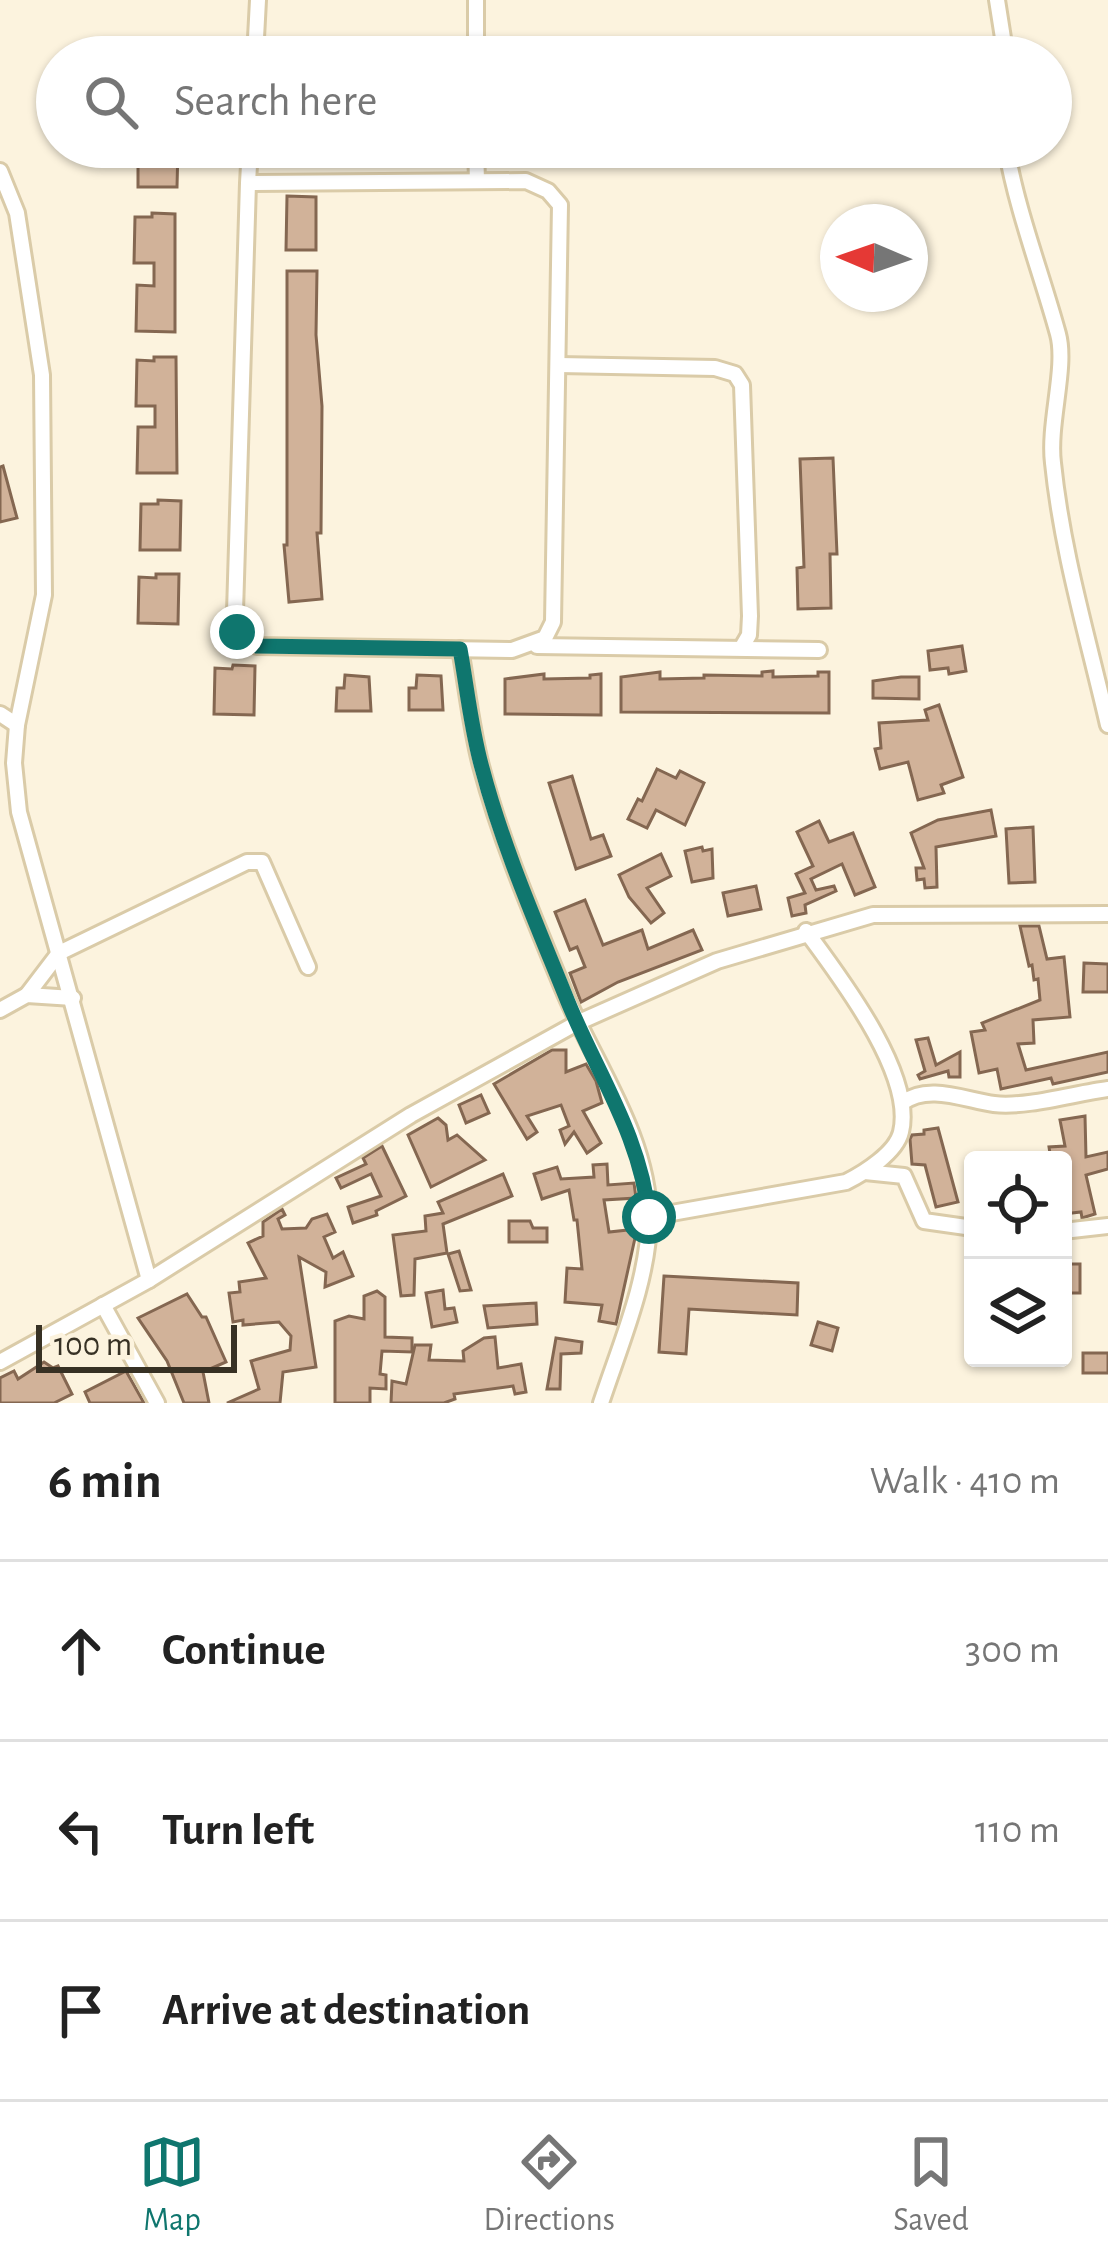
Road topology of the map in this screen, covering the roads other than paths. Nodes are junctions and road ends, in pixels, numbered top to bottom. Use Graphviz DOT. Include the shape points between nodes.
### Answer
graph roads {
  1 [pos="258,0"];
  2 [pos="476,0"];
  3 [pos="997,0"];
  4 [pos="256,36"];
  5 [pos="476,36"];
  6 [pos="1003,36"];
  7 [pos="249,168"];
  8 [pos="476,168"];
  9 [pos="1011,168"];
  10 [pos="0,171"];
  11 [pos="476,181"];
  12 [pos="248,183"];
  13 [pos="559,364"];
  14 [pos="533,646"];
  15 [pos="742,647"];
  16 [pos="460,649"];
  17 [pos="819,650"];
  18 [pos="0,714"];
  19 [pos="17,724"];
  20 [pos="1108,725"];
  21 [pos="7,762"];
  22 [pos="1108,914"];
  23 [pos="806,932"];
  24 [pos="59,953"];
  25 [pos="308,967"];
  26 [pos="27,995"];
  27 [pos="73,998"];
  28 [pos="0,1010"];
  29 [pos="577,1023"];
  30 [pos="1108,1089"];
  31 [pos="902,1103"];
  32 [pos="865,1172"];
  33 [pos="649,1217"];
  34 [pos="1108,1226"];
  35 [pos="964,1227"];
  36 [pos="1072,1231"];
  37 [pos="149,1280"];
  38 [pos="103,1305"];
  39 [pos="0,1361"];
  40 [pos="157,1403"];
  41 [pos="602,1403"];
  1 -- 4 [label="street"];
  2 -- 5 [label="street"];
  3 -- 6 [label="street"];
  7 -- 12 [label="street"];
  8 -- 11 [label="street"];
  9 -- 20 [label="street" via="1059,337 1051,428 1056,488"];
  10 -- 19 [label="street" via="17,213 42,375 44,595"];
  11 -- 12 [label="street"];
  11 -- 13 [label="street" via="526,181 560,205"];
  12 -- 16 [label="street" via="237,632 257,646"];
  13 -- 14 [label="street" via="554,622"];
  13 -- 15 [label="street" via="735,374 742,385 750,616"];
  14 -- 15 [label="street"];
  14 -- 16 [label="street"];
  15 -- 17 [label="street"];
  16 -- 29 [label="street" via="481,766"];
  18 -- 19 [label="street"];
  19 -- 21 [label="street"];
  21 -- 24 [label="street"];
  22 -- 23 [label="street" via="873,915"];
  23 -- 29 [label="street"];
  23 -- 31 [label="street" via="863,1008"];
  24 -- 25 [label="street" via="247,862 262,862"];
  24 -- 26 [label="street"];
  24 -- 27 [label="street"];
  26 -- 27 [label="street"];
  26 -- 28 [label="street"];
  27 -- 37 [label="street"];
  29 -- 33 [label="street" via="620,1106"];
  29 -- 37 [label="street" via="411,1115"];
  30 -- 31 [label="street" via="1003,1104 952,1094"];
  31 -- 32 [label="street" via="897,1141"];
  32 -- 33 [label="street" via="832,1186"];
  32 -- 35 [label="street" via="904,1176 924,1221"];
  33 -- 41 [label="street"];
  34 -- 36 [label="street"];
  37 -- 38 [label="street"];
  38 -- 39 [label="street"];
  38 -- 40 [label="street"];
}
